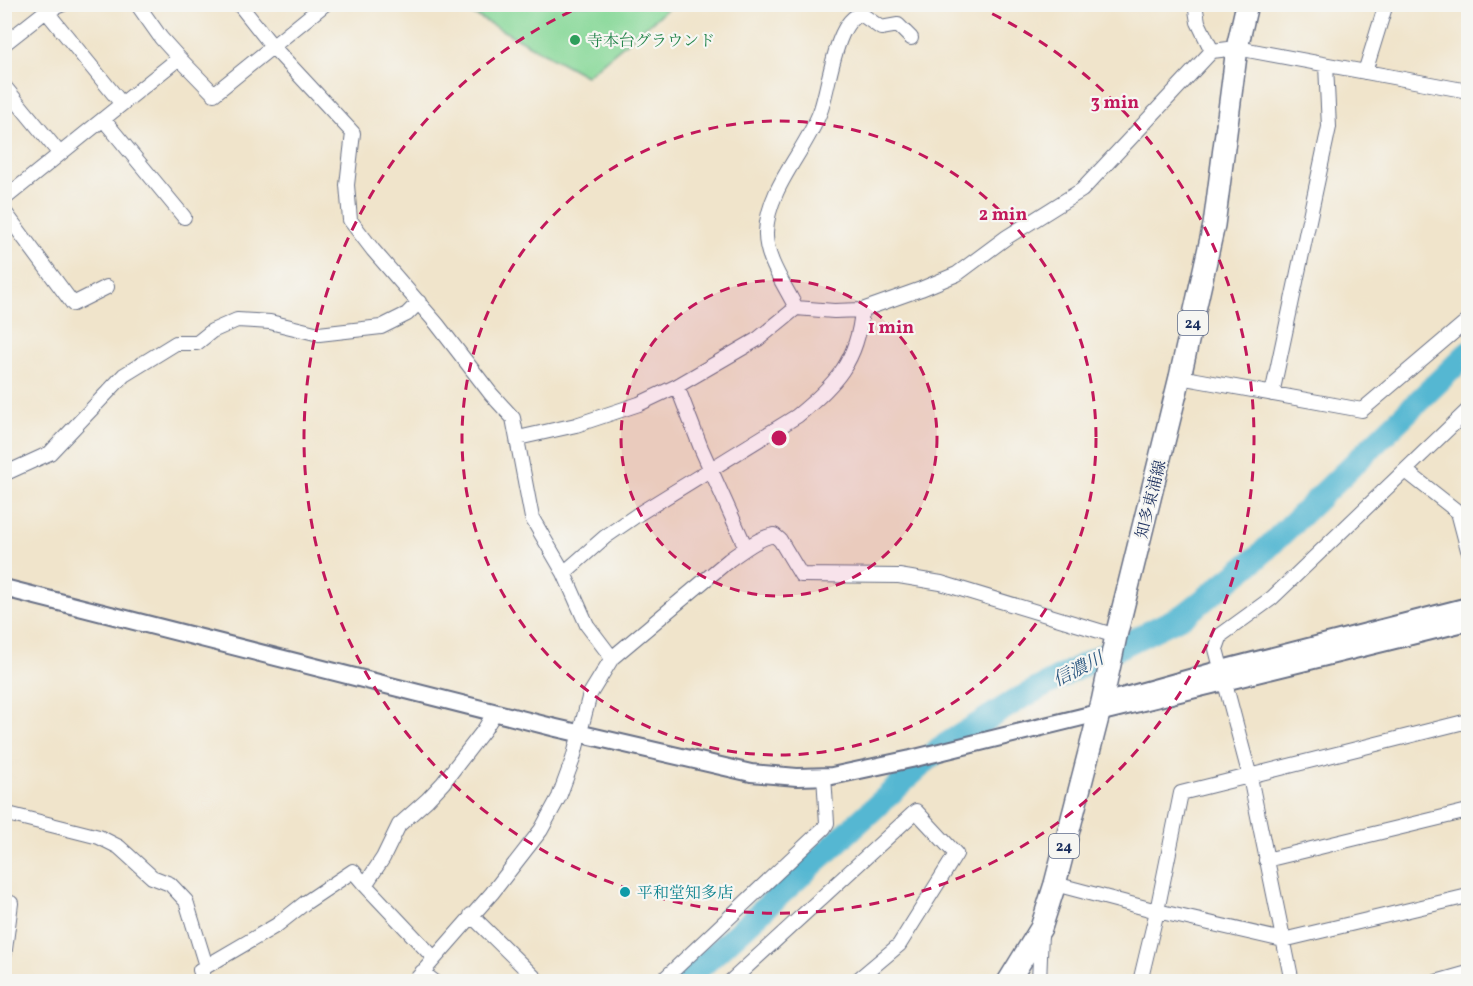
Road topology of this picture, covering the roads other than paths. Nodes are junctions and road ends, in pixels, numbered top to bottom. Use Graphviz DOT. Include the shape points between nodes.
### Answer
graph roads {
  1 [pos="63,4"];
  2 [pos="137,4"];
  3 [pos="239,4"];
  4 [pos="325,4"];
  5 [pos="1195,4"];
  6 [pos="1247,4"];
  7 [pos="1386,4"];
  8 [pos="46,11"];
  9 [pos="911,38"];
  10 [pos="4,44"];
  11 [pos="273,47"];
  12 [pos="1237,48"];
  13 [pos="1212,51"];
  14 [pos="179,58"];
  15 [pos="1326,65"];
  16 [pos="1365,72"];
  17 [pos="4,86"];
  18 [pos="1468,91"];
  19 [pos="122,104"];
  20 [pos="103,119"];
  21 [pos="60,154"];
  22 [pos="4,199"];
  23 [pos="4,211"];
  24 [pos="184,217"];
  25 [pos="107,286"];
  26 [pos="419,302"];
  27 [pos="796,308"];
  28 [pos="862,310"];
  29 [pos="1468,320"];
  30 [pos="1180,377"];
  31 [pos="677,386"];
  32 [pos="1272,394"];
  33 [pos="1468,410"];
  34 [pos="518,438"];
  35 [pos="711,470"];
  36 [pos="1406,471"];
  37 [pos="4,474"];
  38 [pos="1463,510"];
  39 [pos="746,548"];
  40 [pos="1468,550"];
  41 [pos="564,573"];
  42 [pos="4,588"];
  43 [pos="1468,606"];
  44 [pos="1468,622"];
  45 [pos="1116,636"];
  46 [pos="612,658"];
  47 [pos="1224,676"];
  48 [pos="1101,708"];
  49 [pos="495,712"];
  50 [pos="1468,721"];
  51 [pos="580,732"];
  52 [pos="824,776"];
  53 [pos="1250,777"];
  54 [pos="1468,811"];
  55 [pos="4,813"];
  56 [pos="1266,860"];
  57 [pos="1055,884"];
  58 [pos="365,885"];
  59 [pos="1468,896"];
  60 [pos="11,903"];
  61 [pos="1157,911"];
  62 [pos="471,915"];
  63 [pos="1041,928"];
  64 [pos="1282,940"];
  65 [pos="4,957"];
  66 [pos="434,958"];
  67 [pos="206,966"];
  68 [pos="1468,973"];
  69 [pos="418,977"];
  70 [pos="205,981"];
  71 [pos="435,981"];
  72 [pos="539,981"];
  73 [pos="661,981"];
  74 [pos="730,981"];
  75 [pos="855,981"];
  76 [pos="1008,981"];
  77 [pos="1039,981"];
  78 [pos="1140,981"];
  79 [pos="1292,981"];
  80 [pos="1436,981"];
  1 -- 8 [label="street"];
  2 -- 14 [label="street"];
  3 -- 11 [label="street"];
  4 -- 11 [label="street"];
  5 -- 13 [label="street" via="1198,22"];
  6 -- 12 [label="main road, 知多東浦線 / 24"];
  7 -- 16 [label="street"];
  8 -- 10 [label="street"];
  8 -- 19 [label="street"];
  9 -- 27 [label="street" via="898,25 881,28 861,14 850,20 835,50 820,112 774,197 766,231 771,257"];
  11 -- 14 [label="street" via="214,94"];
  11 -- 26 [label="street" via="353,133 346,185 350,220"];
  12 -- 13 [label="street"];
  12 -- 15 [label="street"];
  12 -- 30 [label="main road, 知多東浦線 / 24" via="1214,225"];
  13 -- 28 [label="street" via="1082,190 957,274"];
  14 -- 19 [label="street"];
  15 -- 16 [label="street"];
  15 -- 32 [label="street" via="1329,127"];
  16 -- 18 [label="street"];
  17 -- 21 [label="street"];
  19 -- 20 [label="street"];
  20 -- 21 [label="street"];
  20 -- 24 [label="street"];
  21 -- 22 [label="street"];
  23 -- 25 [label="street" via="73,304"];
  26 -- 34 [label="street" via="513,418"];
  26 -- 37 [label="street" via="407,314 381,327 319,334 270,322 237,320 197,342 176,343 124,375 50,453"];
  27 -- 28 [label="street"];
  27 -- 31 [label="street" via="758,339"];
  28 -- 35 [label="street" via="854,351 826,393"];
  29 -- 32 [label="street" via="1362,410"];
  30 -- 32 [label="street"];
  30 -- 45 [label="main road, 知多東浦線 / 24"];
  31 -- 34 [label="street" via="639,404 576,425"];
  31 -- 35 [label="street"];
  33 -- 36 [label="street"];
  34 -- 41 [label="street" via="532,518"];
  35 -- 39 [label="street"];
  35 -- 41 [label="street" via="605,537"];
  36 -- 38 [label="street"];
  36 -- 47 [label="street" via="1272,598 1221,636 1216,649"];
  38 -- 40 [label="street"];
  39 -- 45 [label="street" via="774,535 801,575 899,576 941,583"];
  39 -- 46 [label="street"];
  41 -- 46 [label="street" via="587,626"];
  42 -- 49 [label="street"];
  43 -- 47 [label="street"];
  44 -- 47 [label="street"];
  45 -- 48 [label="main road, 知多東浦線 / 24"];
  46 -- 51 [label="street" via="590,694"];
  47 -- 48 [label="street"];
  47 -- 53 [label="street"];
  48 -- 52 [label="street" via="1002,738"];
  48 -- 57 [label="main road, 知多東浦線 / 24"];
  49 -- 51 [label="street"];
  49 -- 58 [label="street" via="443,783 399,825"];
  50 -- 53 [label="street"];
  51 -- 52 [label="street" via="752,773"];
  51 -- 62 [label="street" via="559,797 541,830"];
  52 -- 73 [label="street" via="828,822 824,828"];
  53 -- 56 [label="street"];
  53 -- 61 [label="street" via="1181,794"];
  54 -- 56 [label="street"];
  55 -- 67 [label="street" via="99,837 119,847 152,877 170,884 186,901"];
  56 -- 64 [label="street"];
  57 -- 61 [label="street"];
  57 -- 63 [label="main road, 知多東浦線 / 24"];
  58 -- 66 [label="street"];
  58 -- 67 [label="street" via="353,871 277,925"];
  59 -- 64 [label="street"];
  60 -- 65 [label="street"];
  61 -- 64 [label="street"];
  61 -- 78 [label="street"];
  62 -- 66 [label="street"];
  62 -- 72 [label="street"];
  63 -- 76 [label="main road, 知多東浦線 / 24"];
  63 -- 77 [label="street"];
  64 -- 79 [label="street"];
  66 -- 69 [label="street"];
  67 -- 70 [label="street" via="200,970"];
  68 -- 80 [label="street"];
  69 -- 71 [label="street"];
  74 -- 75 [label="street" via="916,811 956,854 899,945"];
}
